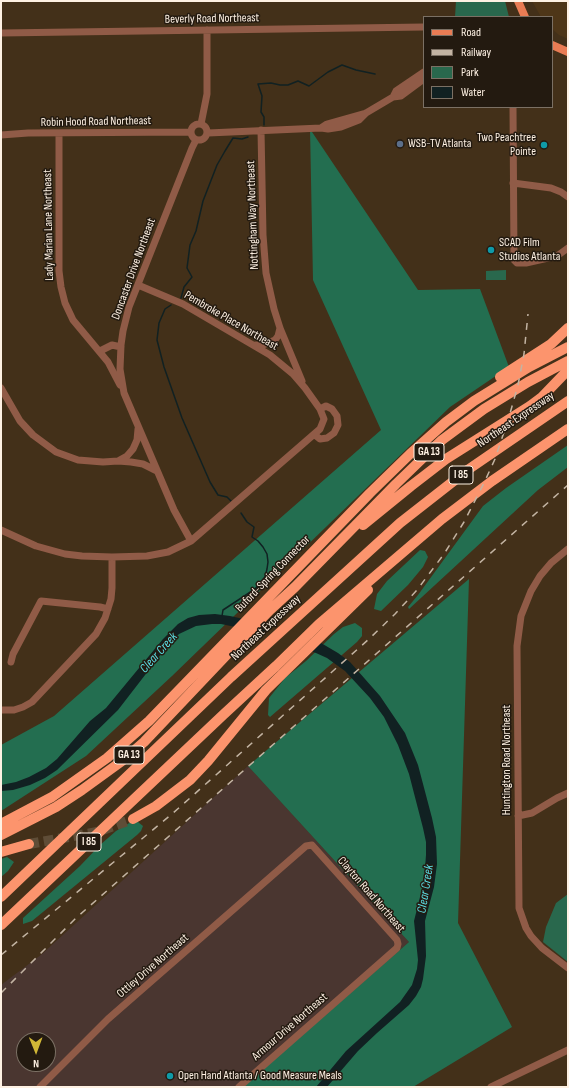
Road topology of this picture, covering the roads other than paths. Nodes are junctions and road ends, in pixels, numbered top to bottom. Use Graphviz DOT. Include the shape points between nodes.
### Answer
graph roads {
  1 [pos="518,1"];
  2 [pos="524,16"];
  3 [pos="423,27"];
  4 [pos="207,30"];
  5 [pos="1,34"];
  6 [pos="553,45"];
  7 [pos="568,52"];
  8 [pos="423,73"];
  9 [pos="423,80"];
  10 [pos="393,98"];
  11 [pos="513,108"];
  12 [pos="202,124"];
  13 [pos="261,130"];
  14 [pos="191,132"];
  15 [pos="208,132"];
  16 [pos="59,133"];
  17 [pos="1,135"];
  18 [pos="196,140"];
  19 [pos="513,183"];
  20 [pos="568,197"];
  21 [pos="568,248"];
  22 [pos="138,285"];
  23 [pos="280,328"];
  24 [pos="568,328"];
  25 [pos="255,345"];
  26 [pos="121,347"];
  27 [pos="568,347"];
  28 [pos="100,351"];
  29 [pos="568,361"];
  30 [pos="568,370"];
  31 [pos="1,388"];
  32 [pos="305,388"];
  33 [pos="124,393"];
  34 [pos="568,400"];
  35 [pos="474,401"];
  36 [pos="320,409"];
  37 [pos="138,428"];
  38 [pos="568,429"];
  39 [pos="315,435"];
  40 [pos="118,461"];
  41 [pos="157,471"];
  42 [pos="1,530"];
  43 [pos="191,541"];
  44 [pos="568,549"];
  45 [pos="112,557"];
  46 [pos="311,571"];
  47 [pos="374,577"];
  48 [pos="266,607"];
  49 [pos="108,610"];
  50 [pos="231,642"];
  51 [pos="11,662"];
  52 [pos="1,710"];
  53 [pos="568,793"];
  54 [pos="518,816"];
  55 [pos="133,819"];
  56 [pos="1,824"];
  57 [pos="1,835"];
  58 [pos="29,844"];
  59 [pos="1,852"];
  60 [pos="41,859"];
  61 [pos="284,865"];
  62 [pos="1,891"];
  63 [pos="1,897"];
  64 [pos="1,925"];
  65 [pos="568,968"];
  66 [pos="357,983"];
  67 [pos="568,1050"];
  68 [pos="40,1087"];
  69 [pos="239,1087"];
  70 [pos="491,1087"];
  1 -- 2 [label="main road"];
  3 -- 4 [label="street, Beverly Road Northeast"];
  4 -- 5 [label="street, Beverly Road Northeast"];
  4 -- 12 [label="street" via="207,94"];
  6 -- 7 [label="main road"];
  8 -- 10 [label="street" via="396,92"];
  9 -- 10 [label="street" via="401,96"];
  10 -- 13 [label="street" via="366,113 321,128"];
  11 -- 19 [label="street"];
  12 -- 14 [label="street" via="193,126"];
  12 -- 15 [label="street"];
  13 -- 15 [label="street"];
  13 -- 23 [label="street, Nottingham Way Northeast" via="264,255"];
  14 -- 16 [label="street, Robin Hood Road Northeast"];
  14 -- 18 [label="street"];
  15 -- 18 [label="street" via="205,138"];
  16 -- 17 [label="street, Robin Hood Road Northeast"];
  16 -- 28 [label="street, Lady Marian Lane Northeast" via="61,288 73,320"];
  18 -- 22 [label="street, Doncaster Drive Northeast"];
  19 -- 20 [label="street" via="551,188"];
  19 -- 21 [label="street" via="514,260 519,263 552,257"];
  22 -- 25 [label="street, Pembroke Place Northeast" via="183,304"];
  22 -- 26 [label="street, Doncaster Drive Northeast" via="126,318"];
  23 -- 25 [label="street" via="275,340"];
  23 -- 32 [label="street, Nottingham Way Northeast"];
  24 -- 35 [label="highway" via="551,344 493,381"];
  25 -- 32 [label="street, Pembroke Place Northeast" via="282,364"];
  26 -- 28 [label="street" via="112,345"];
  26 -- 33 [label="street, Doncaster Drive Northeast" via="120,369"];
  27 -- 35 [label="highway, Buford-Spring Connector / GA 13" via="529,367"];
  28 -- 33 [label="street, Lady Marian Lane Northeast"];
  29 -- 46 [label="highway, Buford-Spring Connector / GA 13" via="506,395 442,440"];
  30 -- 46 [label="highway" via="530,406 446,459 411,486"];
  31 -- 40 [label="street" via="23,426 46,446 78,460"];
  32 -- 36 [label="street"];
  33 -- 37 [label="street, Doncaster Drive Northeast"];
  34 -- 60 [label="highway, Northeast Expressway / I 85" via="469,468 400,523 231,677"];
  35 -- 48 [label="highway, Buford-Spring Connector / GA 13" via="446,422 370,493"];
  36 -- 39 [label="street" via="323,423"];
  36 -- 39 [label="street" via="326,406 332,409 337,416 338,425 334,433 327,438 320,439"];
  37 -- 40 [label="street" via="134,449"];
  37 -- 41 [label="street, Doncaster Drive Northeast"];
  38 -- 47 [label="highway, I 85" via="442,519"];
  39 -- 43 [label="street"];
  40 -- 41 [label="street" via="143,464"];
  41 -- 43 [label="street, Doncaster Drive Northeast"];
  42 -- 45 [label="street" via="52,551"];
  43 -- 45 [label="street" via="160,554"];
  44 -- 54 [label="street, Huntington Road Northeast" via="540,576 531,590 519,627"];
  45 -- 49 [label="street" via="112,588"];
  46 -- 48 [label="highway, Buford-Spring Connector / GA 13" via="295,587"];
  47 -- 55 [label="highway" via="368,589 287,669 190,780 156,806"];
  47 -- 64 [label="highway, I 85" via="319,624"];
  48 -- 50 [label="highway, Buford-Spring Connector / GA 13"];
  49 -- 51 [label="street" via="40,601 12,654"];
  49 -- 52 [label="street" via="92,640 32,702 14,710"];
  50 -- 56 [label="highway, Buford-Spring Connector / GA 13" via="107,758 52,797"];
  50 -- 57 [label="highway, Buford-Spring Connector / GA 13" via="149,737 122,761 56,807"];
  53 -- 54 [label="street" via="532,813"];
  54 -- 65 [label="street, Huntington Road Northeast" via="519,908 522,920 536,943"];
  58 -- 59 [label="highway"];
  60 -- 62 [label="highway"];
  60 -- 63 [label="highway, Northeast Expressway / I 85"];
  61 -- 66 [label="street, Clayton Road Northeast" via="312,844 397,940 397,948"];
  61 -- 68 [label="street, Ottley Drive Northeast" via="108,1019"];
  66 -- 69 [label="street, Armour Drive Northeast"];
  67 -- 70 [label="street"];
}
